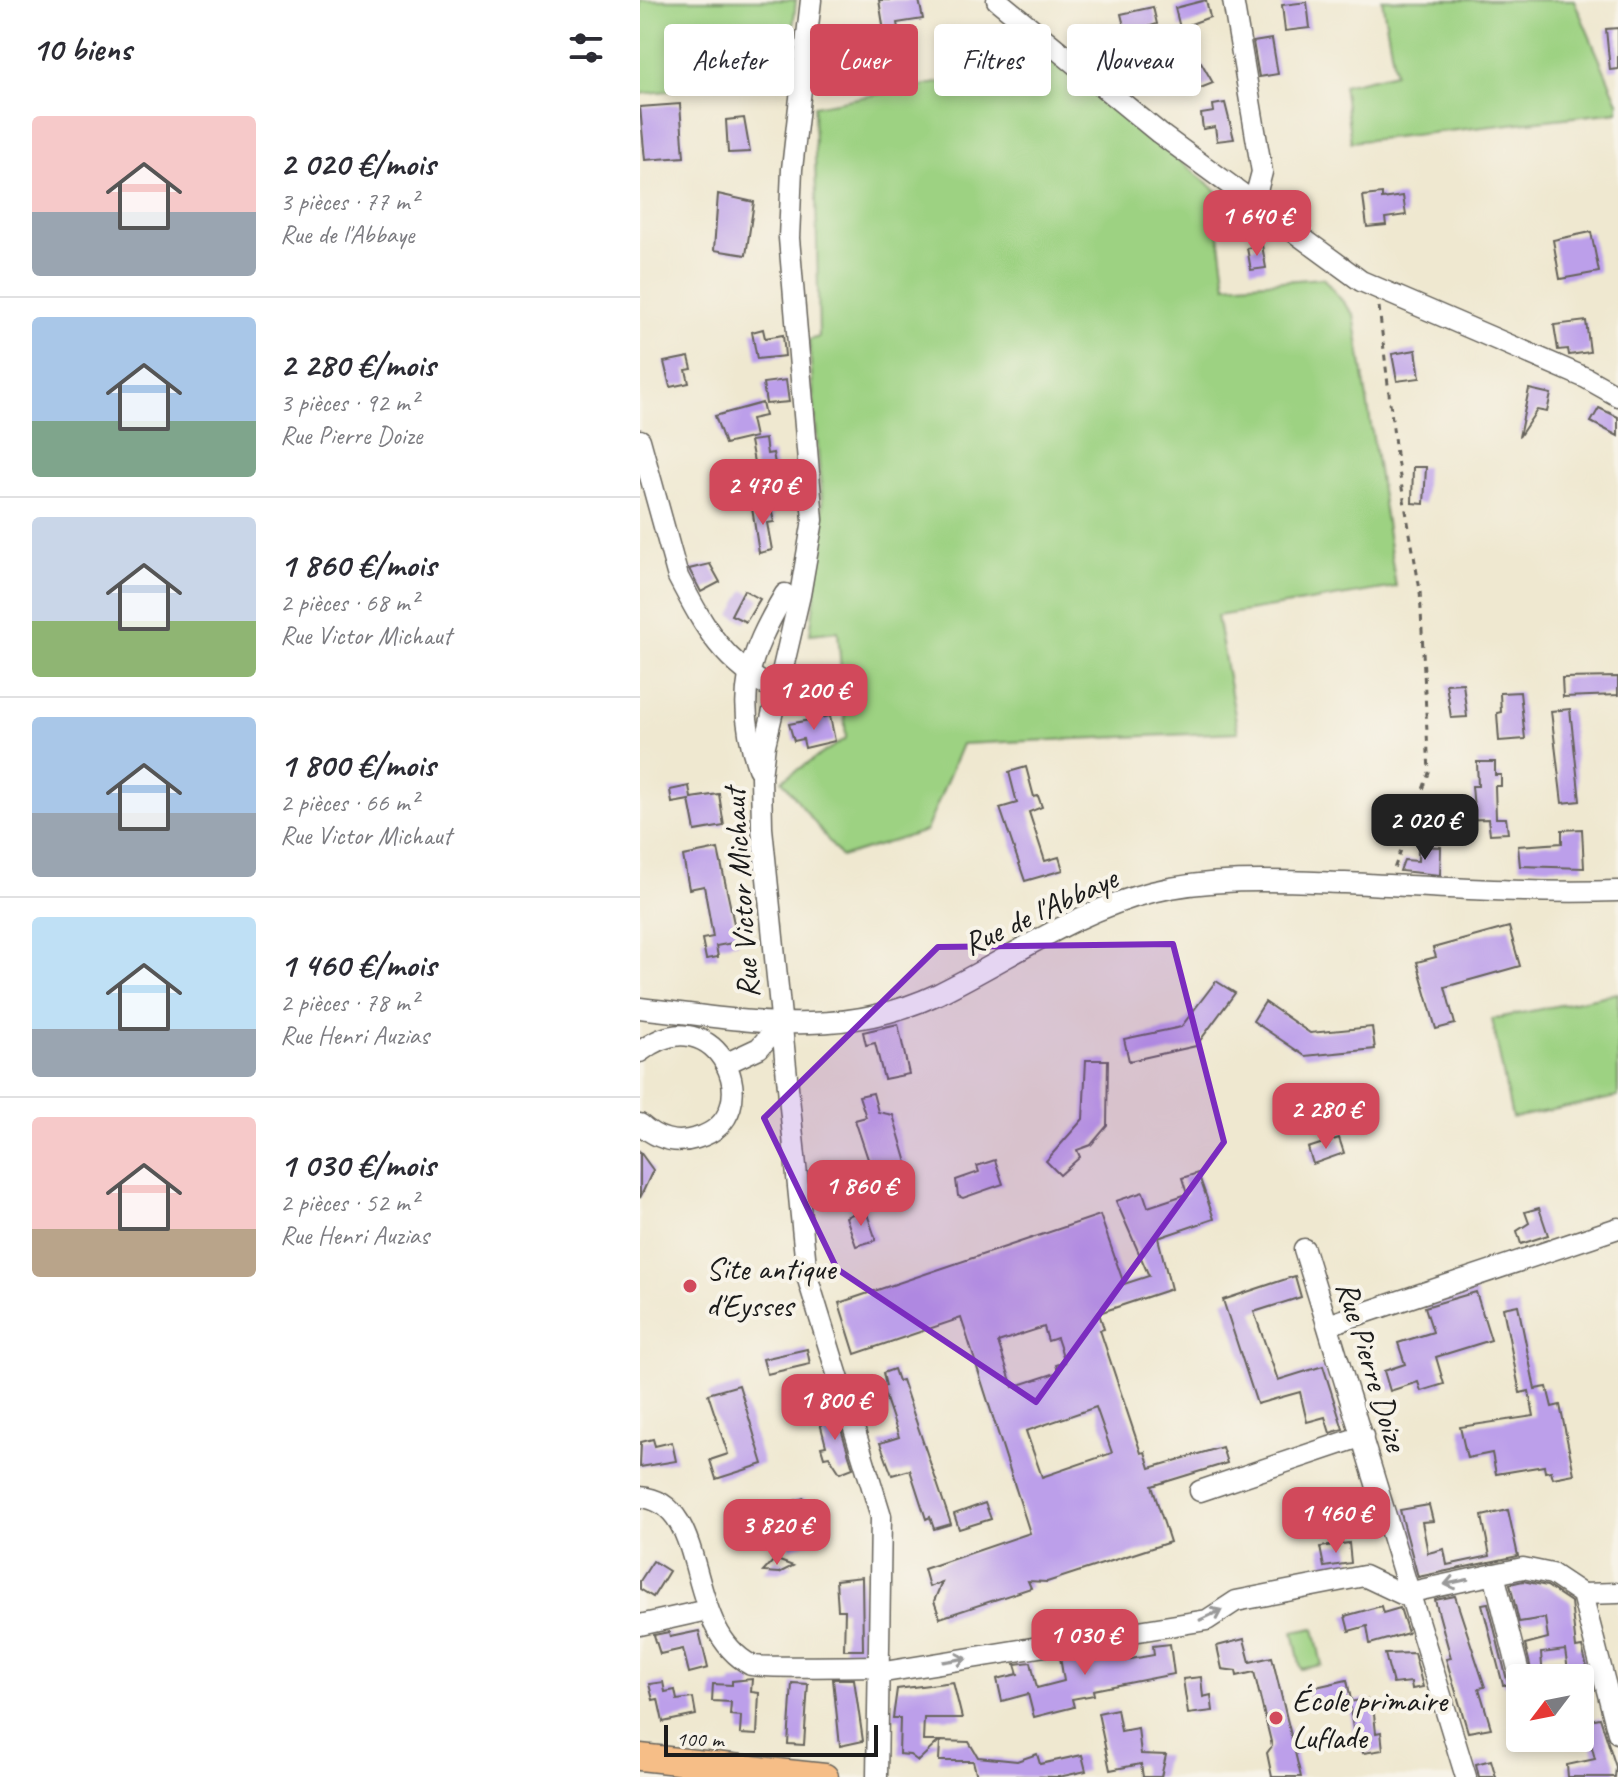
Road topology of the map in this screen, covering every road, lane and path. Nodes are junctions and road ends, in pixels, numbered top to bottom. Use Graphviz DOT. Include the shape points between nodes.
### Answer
graph roads {
  1 [pos="811,0"];
  2 [pos="997,0"];
  3 [pos="1233,0"];
  4 [pos="1254,202"];
  5 [pos="1378,291"];
  6 [pos="1618,396"];
  7 [pos="640,440"];
  8 [pos="785,594"];
  9 [pos="746,675"];
  10 [pos="778,692"];
  11 [pos="761,776"];
  12 [pos="1389,885"];
  13 [pos="1618,891"];
  14 [pos="640,1008"];
  15 [pos="782,1022"];
  16 [pos="640,1052"];
  17 [pos="727,1063"];
  18 [pos="640,1124"];
  19 [pos="1618,1228"];
  20 [pos="1304,1249"];
  21 [pos="1328,1325"];
  22 [pos="1363,1436"];
  23 [pos="1200,1491"];
  24 [pos="640,1497"];
  25 [pos="1494,1574"];
  26 [pos="1412,1592"];
  27 [pos="1618,1593"];
  28 [pos="1582,1594"];
  29 [pos="707,1610"];
  30 [pos="640,1625"];
  31 [pos="1517,1664"];
  32 [pos="879,1669"];
  33 [pos="1618,1733"];
  34 [pos="640,1757"];
  35 [pos="825,1777"];
  36 [pos="877,1777"];
  37 [pos="1466,1777"];
  1 -- 10 [label="street, Rue Victor Michaut" via="789,238 813,520"];
  2 -- 4 [label="street" via="1159,133"];
  3 -- 4 [label="street" via="1262,172"];
  4 -- 5 [label="street"];
  5 -- 6 [label="street"];
  5 -- 12 [label="path" via="1396,454 1420,590 1429,773"];
  7 -- 9 [label="street" via="678,577 731,662"];
  8 -- 9 [label="street"];
  9 -- 10 [label="street"];
  9 -- 11 [label="street" via="751,747"];
  10 -- 11 [label="street, Rue Victor Michaut"];
  11 -- 15 [label="street, Rue Victor Michaut"];
  12 -- 13 [label="street, Rue de l'Abbaye"];
  12 -- 15 [label="street, Rue de l'Abbaye" via="1251,880 1152,892 1085,917 936,995 895,1010 829,1025"];
  14 -- 15 [label="street, Rue de l'Abbaye"];
  15 -- 17 [label="street" via="759,1048"];
  15 -- 32 [label="street, Rue Victor Michaut" via="807,1276 881,1516"];
  16 -- 17 [label="street" via="663,1037 682,1034 716,1048"];
  17 -- 18 [label="street" via="732,1078 729,1110 704,1136 669,1141"];
  19 -- 21 [label="street"];
  20 -- 21 [label="street, Rue Pierre Doize"];
  21 -- 22 [label="street, Rue Pierre Doize"];
  22 -- 23 [label="street"];
  22 -- 26 [label="street, Rue Pierre Doize"];
  24 -- 29 [label="street" via="674,1511"];
  25 -- 26 [label="street, one-way"];
  25 -- 28 [label="street" via="1523,1568 1552,1574"];
  25 -- 31 [label="street"];
  32 -- 26 [label="street, one-way" via="1207,1620 1236,1601 1364,1576 1402,1594"];
  26 -- 37 [label="street, Rue Pierre Doize"];
  27 -- 28 [label="street"];
  28 -- 33 [label="street"];
  29 -- 30 [label="street"];
  29 -- 32 [label="street" via="723,1645 754,1667"];
  32 -- 36 [label="street, Rue Victor Michaut"];
  34 -- 35 [label="main road"];
}
